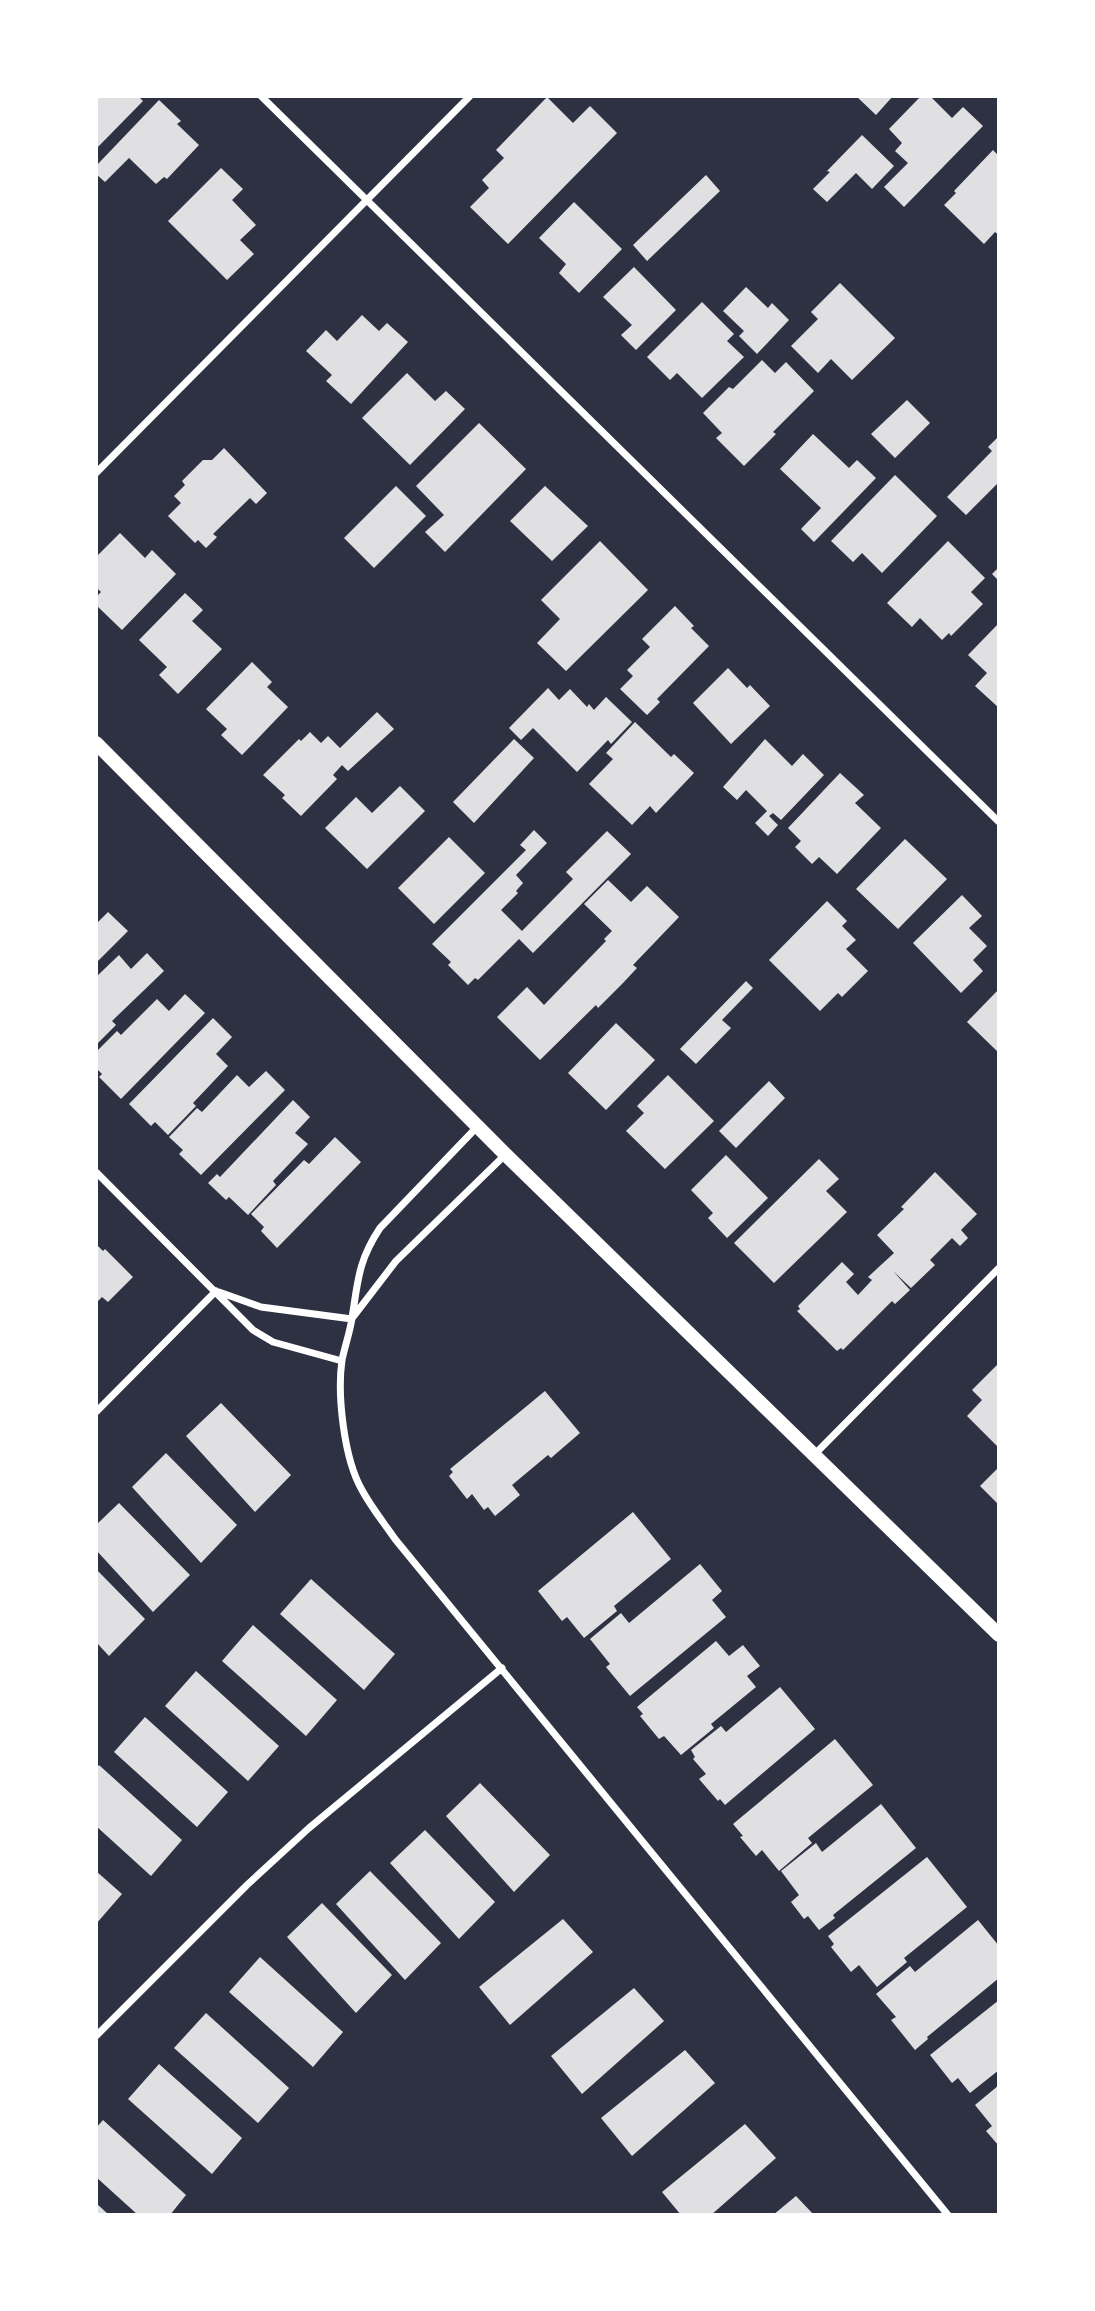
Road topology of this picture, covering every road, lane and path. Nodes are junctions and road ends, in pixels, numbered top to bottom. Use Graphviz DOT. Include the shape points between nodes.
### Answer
graph roads {
  1 [pos="261,96"];
  2 [pos="470,96"];
  3 [pos="367,201"];
  4 [pos="96,473"];
  5 [pos="96,743"];
  6 [pos="999,822"];
  7 [pos="478,1126"];
  8 [pos="505,1154"];
  9 [pos="96,1172"];
  10 [pos="999,1268"];
  11 [pos="216,1291"];
  12 [pos="352,1319"];
  13 [pos="342,1361"];
  14 [pos="96,1412"];
  15 [pos="815,1454"];
  16 [pos="999,1635"];
  17 [pos="502,1668"];
  18 [pos="96,2036"];
  19 [pos="948,2215"];
  1 -- 3 [label="street"];
  2 -- 3 [label="street"];
  3 -- 4 [label="street"];
  3 -- 6 [label="street"];
  5 -- 7 [label="main road"];
  7 -- 8 [label="main road"];
  7 -- 12 [label="street" via="373,1238 358,1274"];
  8 -- 12 [label="street" via="396,1261"];
  8 -- 15 [label="main road"];
  9 -- 11 [label="street"];
  10 -- 15 [label="street"];
  11 -- 12 [label="street" via="261,1307"];
  11 -- 13 [label="street" via="244,1323 273,1342"];
  11 -- 14 [label="street"];
  12 -- 13 [label="street"];
  13 -- 17 [label="street" via="343,1431 360,1488 395,1539"];
  15 -- 16 [label="main road"];
  17 -- 18 [label="street" via="309,1828"];
  17 -- 19 [label="street"];
}
